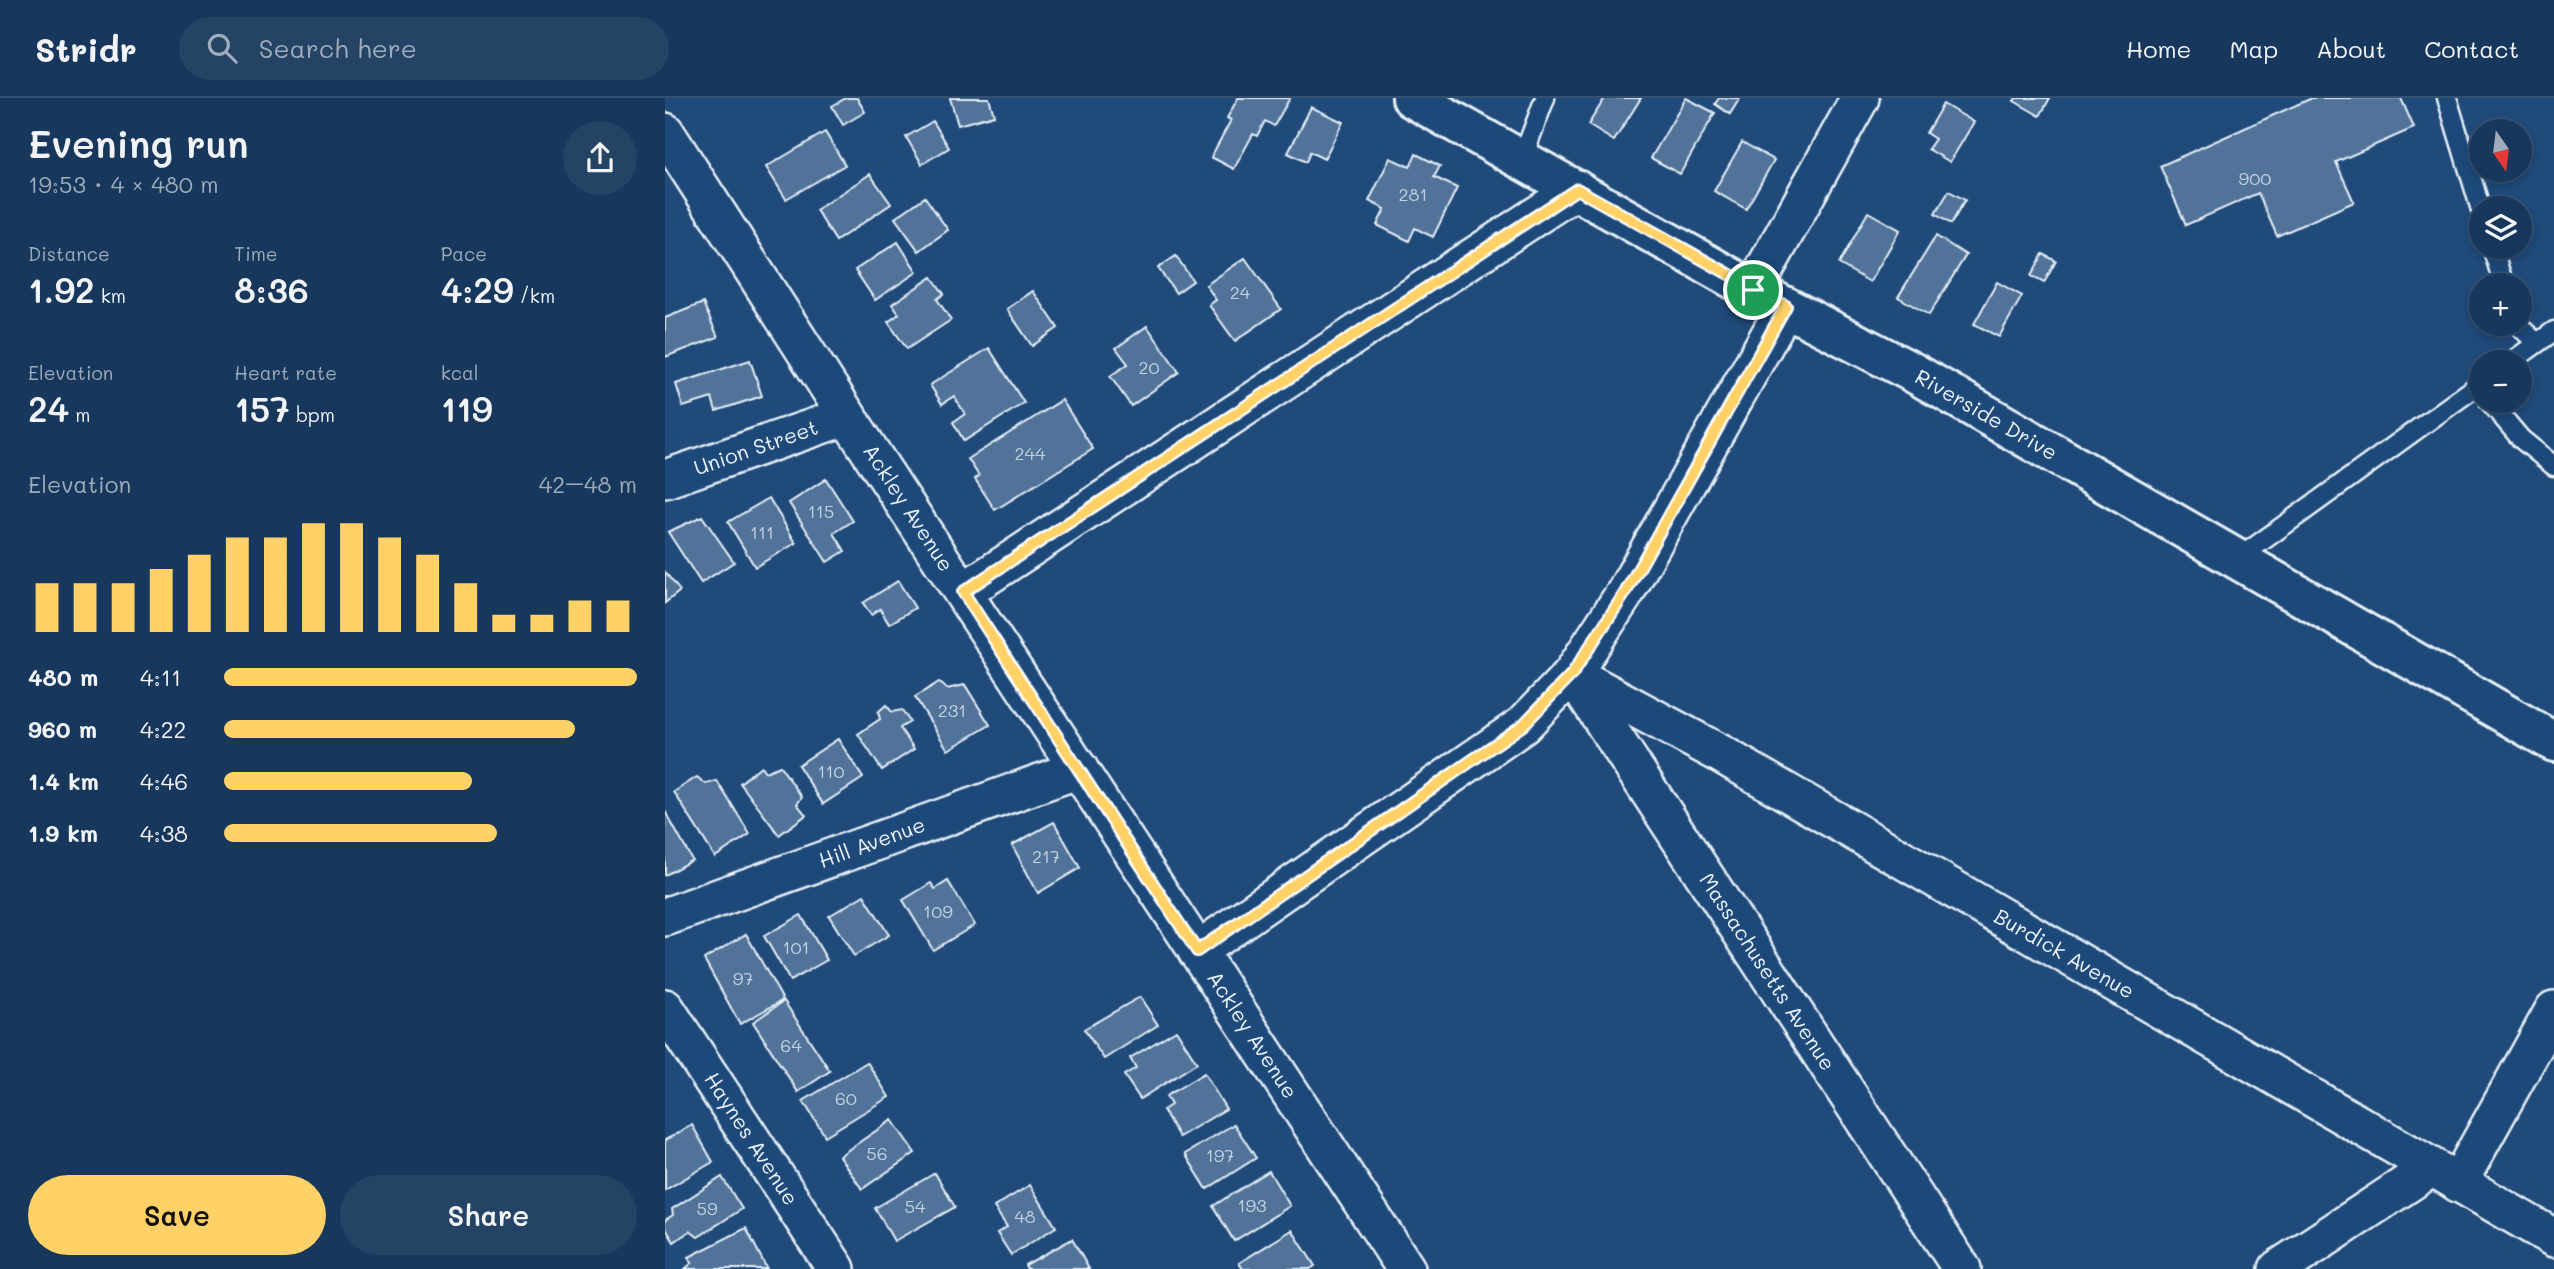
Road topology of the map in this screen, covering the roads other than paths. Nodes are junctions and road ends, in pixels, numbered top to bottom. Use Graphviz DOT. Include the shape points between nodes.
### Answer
graph roads {
  1 [pos="1412,98"];
  2 [pos="1545,98"];
  3 [pos="1860,98"];
  4 [pos="2447,98"];
  5 [pos="665,132"];
  6 [pos="1522,159"];
  7 [pos="676,170"];
  8 [pos="1577,189"];
  9 [pos="2477,196"];
  10 [pos="1770,298"];
  11 [pos="2554,331"];
  12 [pos="2530,336"];
  13 [pos="2537,343"];
  14 [pos="2527,350"];
  15 [pos="2469,400"];
  16 [pos="2500,413"];
  17 [pos="847,416"];
  18 [pos="2554,466"];
  19 [pos="665,479"];
  20 [pos="2236,560"];
  21 [pos="963,592"];
  22 [pos="1572,674"];
  23 [pos="2554,742"];
  24 [pos="1079,769"];
  25 [pos="665,917"];
  26 [pos="1197,951"];
  27 [pos="665,1008"];
  28 [pos="2554,1010"];
  29 [pos="2445,1175"];
  30 [pos="2554,1238"];
  31 [pos="836,1269"];
  32 [pos="1406,1269"];
  33 [pos="1962,1269"];
  34 [pos="2278,1269"];
  1 -- 6 [label="main road, Riverside Drive"];
  2 -- 6 [label="lane"];
  3 -- 10 [label="street"];
  4 -- 9 [label="lane"];
  5 -- 7 [label="street, Ackley Avenue"];
  6 -- 8 [label="main road, Riverside Drive"];
  7 -- 17 [label="street, Ackley Avenue"];
  8 -- 10 [label="main road, Riverside Drive"];
  8 -- 21 [label="street"];
  10 -- 20 [label="main road, Riverside Drive" via="1914,373"];
  10 -- 22 [label="street" via="1625,593"];
  11 -- 13 [label="lane"];
  12 -- 13 [label="lane"];
  13 -- 14 [label="lane"];
  15 -- 20 [label="lane"];
  16 -- 18 [label="lane" via="2521,439"];
  17 -- 19 [label="street, Union Street"];
  17 -- 21 [label="street, Ackley Avenue"];
  20 -- 23 [label="main road, Riverside Drive"];
  21 -- 24 [label="street, Ackley Avenue"];
  22 -- 26 [label="street" via="1523,725"];
  22 -- 29 [label="street, Burdick Avenue" via="1721,754"];
  22 -- 33 [label="street, Massachusetts Avenue"];
  24 -- 25 [label="street, Hill Avenue"];
  24 -- 26 [label="street, Ackley Avenue"];
  26 -- 32 [label="street, Ackley Avenue"];
  27 -- 31 [label="street, Haynes Avenue"];
  28 -- 29 [label="street"];
  29 -- 30 [label="street, Burdick Avenue"];
  29 -- 34 [label="street"];
}
